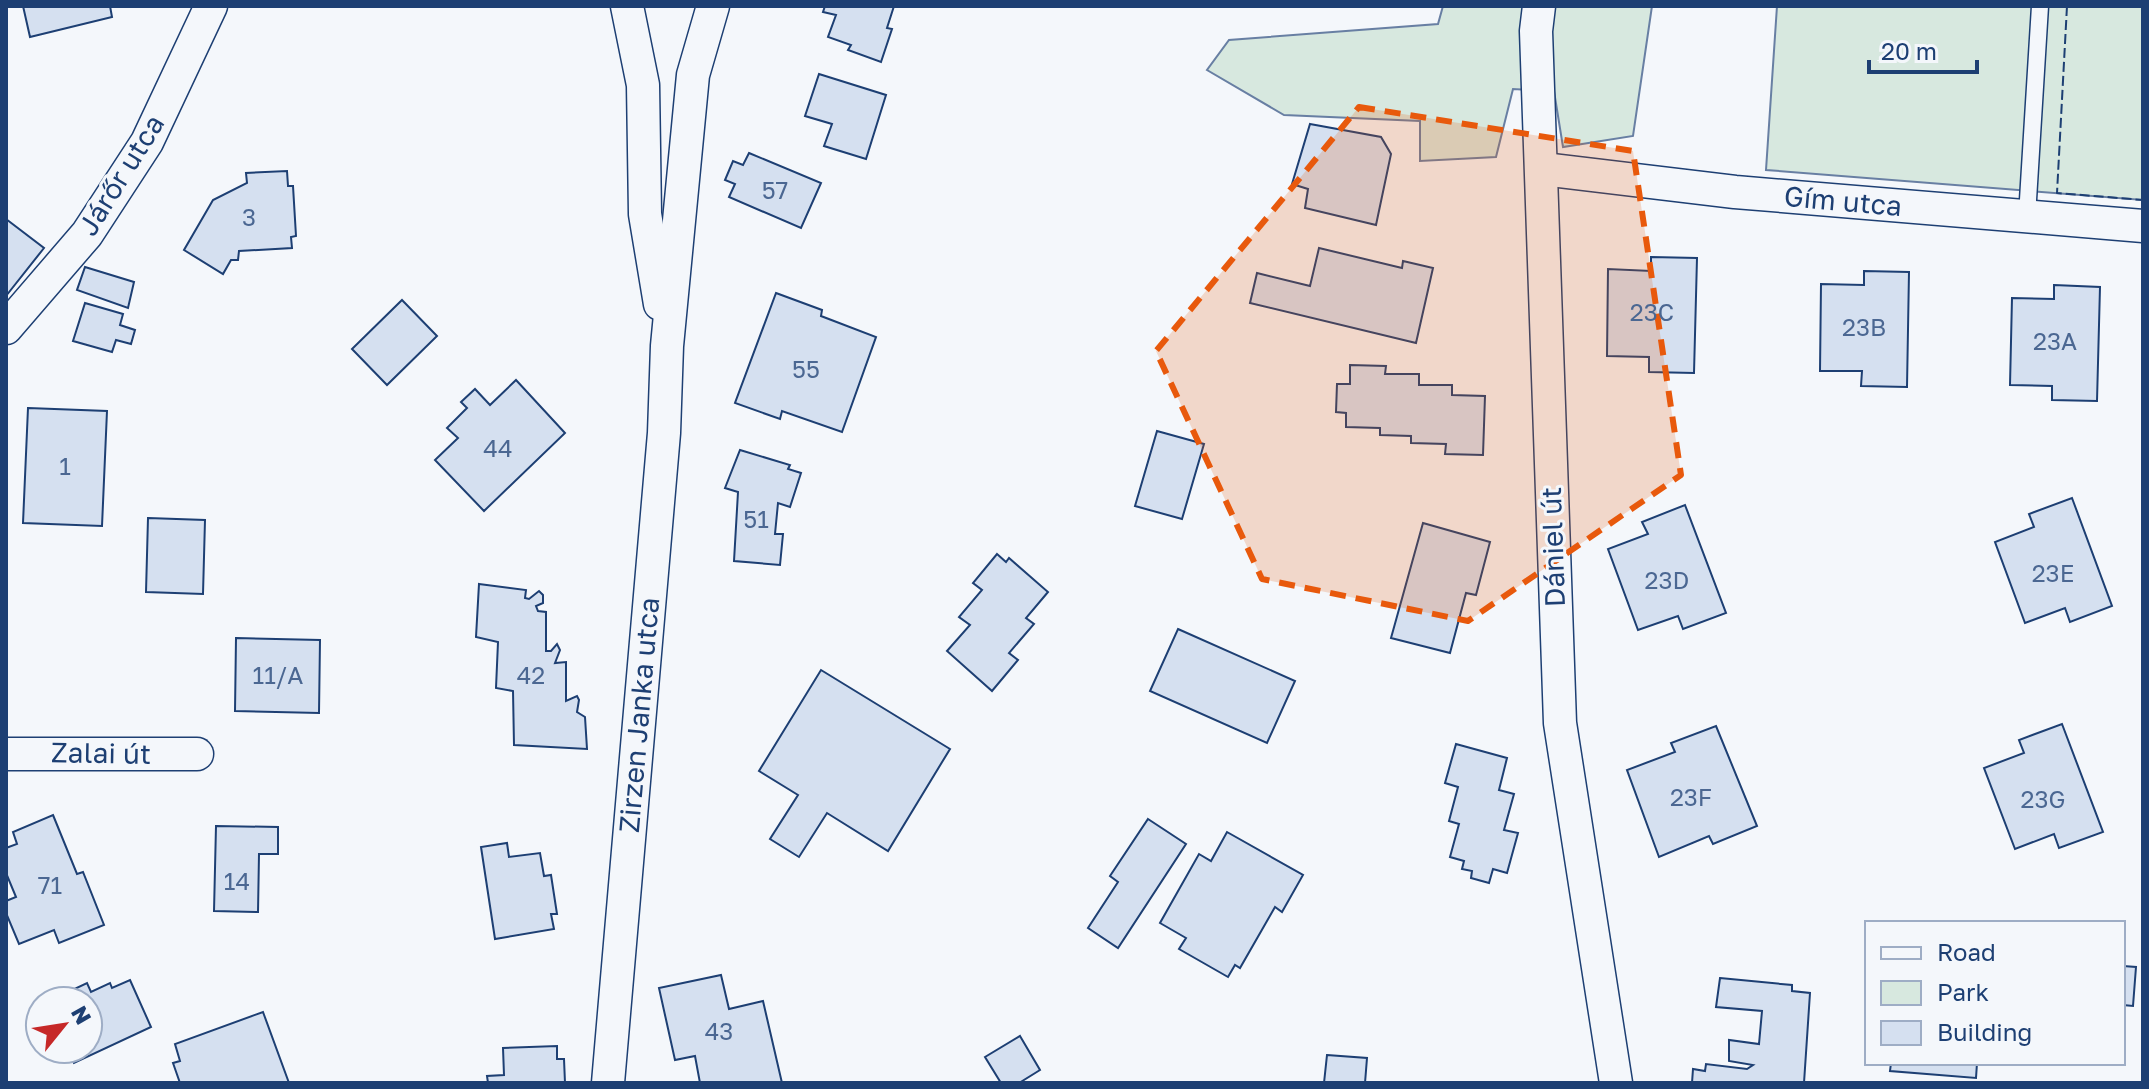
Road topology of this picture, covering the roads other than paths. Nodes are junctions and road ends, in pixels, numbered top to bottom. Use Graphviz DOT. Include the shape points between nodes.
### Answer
graph roads {
  1 [pos="211,6"];
  2 [pos="627,6"];
  3 [pos="713,6"];
  4 [pos="1539,6"];
  5 [pos="2040,6"];
  6 [pos="1543,169"];
  7 [pos="2027,216"];
  8 [pos="2143,226"];
  9 [pos="6,328"];
  10 [pos="667,346"];
  11 [pos="6,754"];
  12 [pos="197,754"];
  13 [pos="608,1083"];
  14 [pos="1616,1083"];
  1 -- 9 [label="street, Járőr utca" via="138,155 87,234"];
  2 -- 10 [label="street, Zirzen Janka utca" via="643,85 645,214"];
  3 -- 10 [label="street, Zirzen Janka utca" via="693,75"];
  4 -- 6 [label="street, Dániel út"];
  5 -- 7 [label="lane"];
  6 -- 7 [label="street, Gím utca" via="1735,192"];
  6 -- 14 [label="street, Dániel út" via="1560,723"];
  7 -- 8 [label="street, Gím utca"];
  10 -- 13 [label="street, Zirzen Janka utca"];
  11 -- 12 [label="street, Zalai út"];
}
